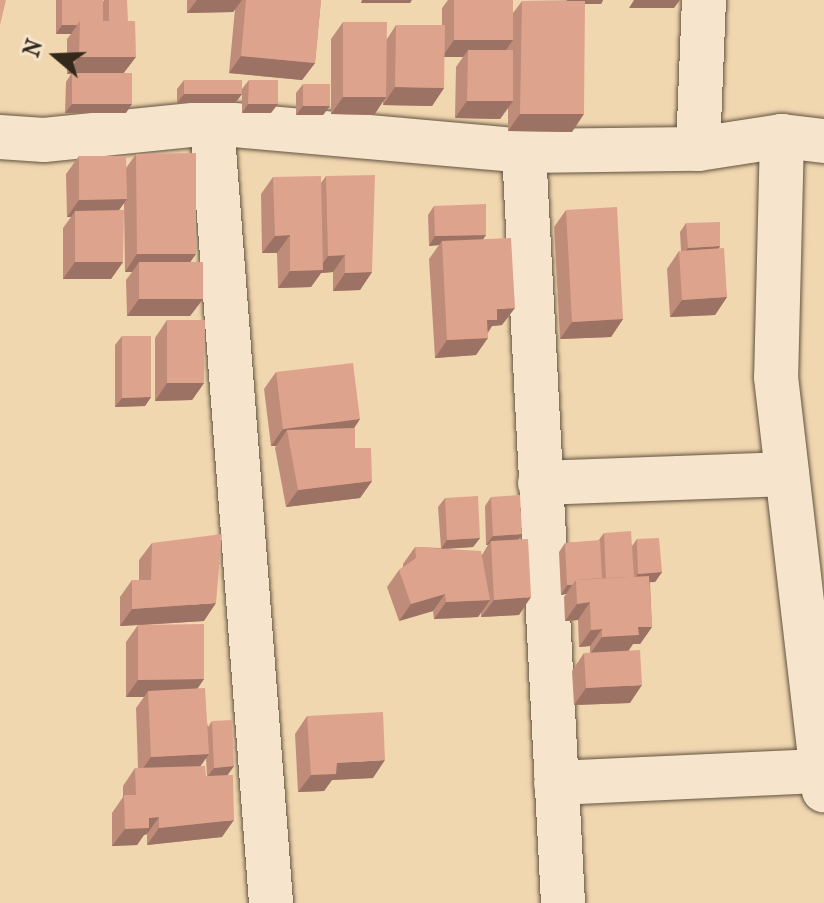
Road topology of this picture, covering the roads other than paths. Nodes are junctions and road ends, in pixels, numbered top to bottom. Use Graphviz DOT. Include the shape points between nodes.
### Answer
graph roads {
  1 [pos="704,0"];
  2 [pos="212,123"];
  3 [pos="782,136"];
  4 [pos="0,137"];
  5 [pos="824,141"];
  6 [pos="698,149"];
  7 [pos="524,151"];
  8 [pos="787,474"];
  9 [pos="540,483"];
  10 [pos="823,777"];
  11 [pos="556,783"];
  12 [pos="271,903"];
  13 [pos="563,903"];
  1 -- 6 [label="street"];
  2 -- 4 [label="street" via="44,140"];
  2 -- 7 [label="street"];
  2 -- 12 [label="street"];
  3 -- 5 [label="street"];
  3 -- 6 [label="street"];
  3 -- 8 [label="street" via="776,377"];
  6 -- 7 [label="street"];
  7 -- 9 [label="street"];
  8 -- 9 [label="street"];
  8 -- 10 [label="street"];
  9 -- 11 [label="street"];
  10 -- 11 [label="street"];
  11 -- 13 [label="street"];
}
